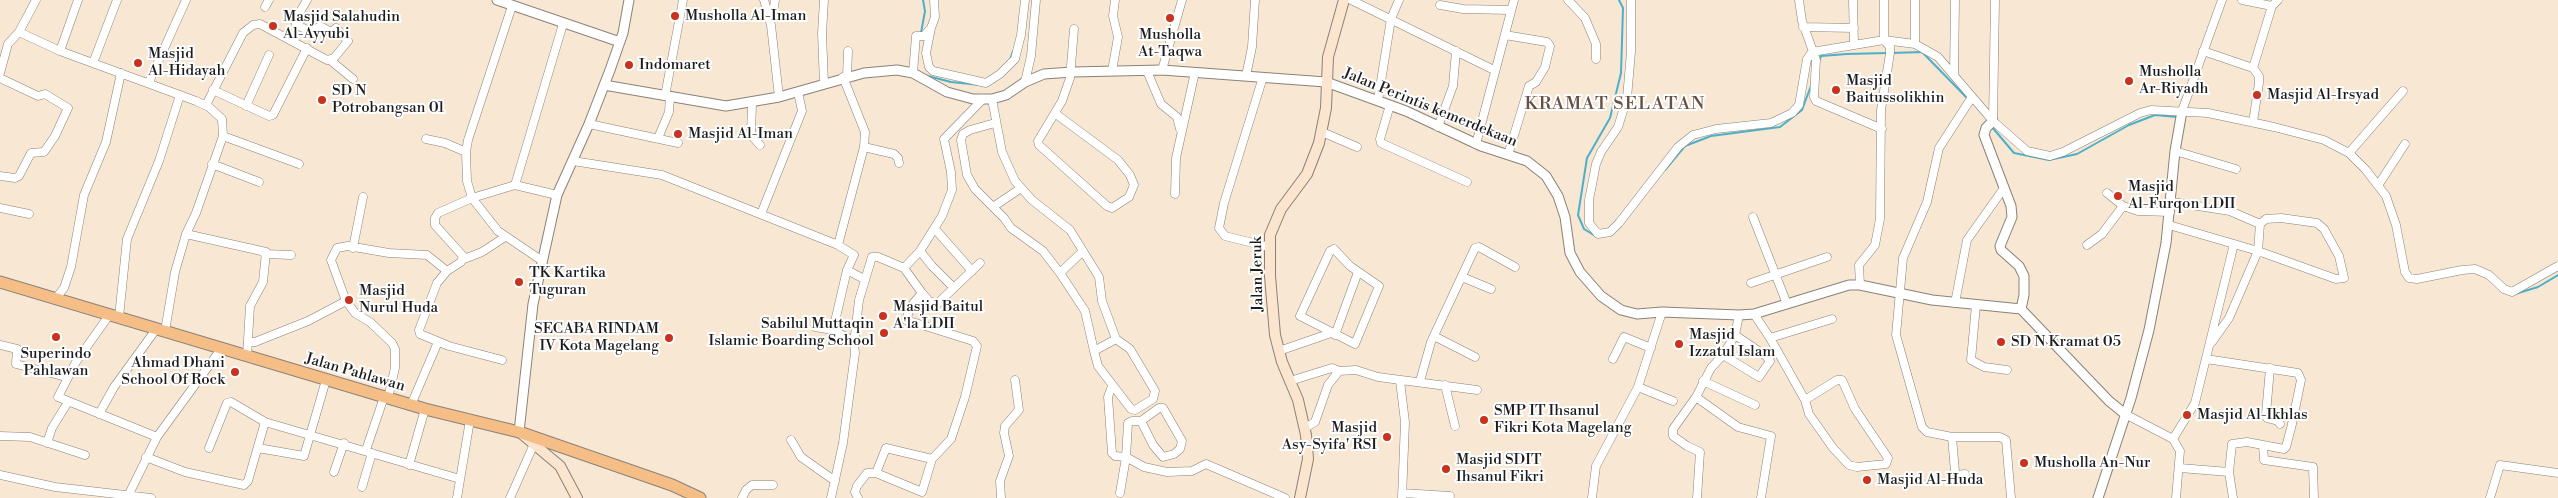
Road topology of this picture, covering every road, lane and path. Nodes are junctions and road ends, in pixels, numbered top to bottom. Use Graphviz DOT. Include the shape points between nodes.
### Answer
graph roads {
  1 [pos="36,0"];
  2 [pos="78,0"];
  3 [pos="118,0"];
  4 [pos="186,0"];
  5 [pos="307,0"];
  6 [pos="497,0"];
  7 [pos="629,0"];
  8 [pos="683,0"];
  9 [pos="764,0"];
  10 [pos="775,0"];
  11 [pos="824,0"];
  12 [pos="934,0"];
  13 [pos="1025,0"];
  14 [pos="1036,0"];
  15 [pos="1115,0"];
  16 [pos="1182,0"];
  17 [pos="1255,0"];
  18 [pos="1344,0"];
  19 [pos="1351,0"];
  20 [pos="1399,0"];
  21 [pos="1514,0"];
  22 [pos="1568,0"];
  23 [pos="1631,0"];
  24 [pos="1799,0"];
  25 [pos="1853,0"];
  26 [pos="1884,0"];
  27 [pos="1915,0"];
  28 [pos="1955,0"];
  29 [pos="1995,0"];
  30 [pos="2222,0"];
  31 [pos="2242,0"];
  32 [pos="2275,3"];
  33 [pos="1440,5"];
  34 [pos="512,6"];
  35 [pos="1511,10"];
  36 [pos="1391,19"];
  37 [pos="563,24"];
  38 [pos="771,25"];
  39 [pos="1803,26"];
  40 [pos="931,28"];
  41 [pos="1854,28"];
  42 [pos="1074,29"];
  43 [pos="19,32"];
  44 [pos="1505,35"];
  45 [pos="1884,40"];
  46 [pos="620,42"];
  47 [pos="1915,44"];
  48 [pos="1854,45"];
  49 [pos="307,48"];
  50 [pos="60,51"];
  51 [pos="848,51"];
  52 [pos="1456,51"];
  53 [pos="2203,51"];
  54 [pos="1812,52"];
  55 [pos="269,55"];
  56 [pos="330,60"];
  57 [pos="1596,60"];
  58 [pos="92,63"];
  59 [pos="2254,68"];
  60 [pos="1162,70"];
  61 [pos="1494,70"];
  62 [pos="1112,71"];
  63 [pos="1147,71"];
  64 [pos="1072,72"];
  65 [pos="1195,72"];
  66 [pos="0,73"];
  67 [pos="121,73"];
  68 [pos="913,73"];
  69 [pos="1954,74"];
  70 [pos="1246,76"];
  71 [pos="845,77"];
  72 [pos="1263,77"];
  73 [pos="0,78"];
  74 [pos="353,79"];
  75 [pos="149,82"];
  76 [pos="1025,82"];
  77 [pos="1326,82"];
  78 [pos="824,84"];
  79 [pos="604,85"];
  80 [pos="213,90"];
  81 [pos="2403,90"];
  82 [pos="798,92"];
  83 [pos="180,95"];
  84 [pos="667,97"];
  85 [pos="780,97"];
  86 [pos="1972,97"];
  87 [pos="987,99"];
  88 [pos="1378,100"];
  89 [pos="752,103"];
  90 [pos="206,105"];
  91 [pos="1390,105"];
  92 [pos="246,106"];
  93 [pos="2182,111"];
  94 [pos="1056,114"];
  95 [pos="2253,122"];
  96 [pos="995,123"];
  97 [pos="589,124"];
  98 [pos="1990,124"];
  99 [pos="1438,126"];
  100 [pos="1882,129"];
  101 [pos="1181,131"];
  102 [pos="1322,132"];
  103 [pos="223,136"];
  104 [pos="658,138"];
  105 [pos="426,139"];
  106 [pos="678,143"];
  107 [pos="1476,144"];
  108 [pos="2404,144"];
  109 [pos="760,145"];
  110 [pos="864,147"];
  111 [pos="1357,147"];
  112 [pos="2175,151"];
  113 [pos="466,152"];
  114 [pos="2348,154"];
  115 [pos="1508,155"];
  116 [pos="573,161"];
  117 [pos="899,163"];
  118 [pos="212,164"];
  119 [pos="299,164"];
  120 [pos="2236,169"];
  121 [pos="0,176"];
  122 [pos="258,182"];
  123 [pos="1467,182"];
  124 [pos="2378,184"];
  125 [pos="515,185"];
  126 [pos="1021,188"];
  127 [pos="2004,188"];
  128 [pos="2108,193"];
  129 [pos="1175,194"];
  130 [pos="557,195"];
  131 [pos="363,197"];
  132 [pos="472,198"];
  133 [pos="2172,202"];
  134 [pos="2123,206"];
  135 [pos="993,207"];
  136 [pos="0,208"];
  137 [pos="2170,212"];
  138 [pos="29,214"];
  139 [pos="761,214"];
  140 [pos="1753,217"];
  141 [pos="2260,224"];
  142 [pos="2168,225"];
  143 [pos="935,229"];
  144 [pos="186,234"];
  145 [pos="505,237"];
  146 [pos="2234,244"];
  147 [pos="838,245"];
  148 [pos="2087,245"];
  149 [pos="1269,247"];
  150 [pos="353,248"];
  151 [pos="920,250"];
  152 [pos="2258,251"];
  153 [pos="1082,252"];
  154 [pos="265,254"];
  155 [pos="291,255"];
  156 [pos="1827,257"];
  157 [pos="464,259"];
  158 [pos="541,260"];
  159 [pos="980,263"];
  160 [pos="2558,266"];
  161 [pos="1515,267"];
  162 [pos="904,268"];
  163 [pos="847,270"];
  164 [pos="972,271"];
  165 [pos="447,272"];
  166 [pos="1358,272"];
  167 [pos="1060,273"];
  168 [pos="1776,274"];
  169 [pos="1462,277"];
  170 [pos="864,278"];
  171 [pos="0,282"];
  172 [pos="1751,283"];
  173 [pos="1860,285"];
  174 [pos="954,288"];
  175 [pos="1491,289"];
  176 [pos="922,293"];
  177 [pos="1898,293"];
  178 [pos="56,298"];
  179 [pos="346,301"];
  180 [pos="1955,303"];
  181 [pos="1786,304"];
  182 [pos="1976,305"];
  183 [pos="2021,309"];
  184 [pos="1662,312"];
  185 [pos="1754,314"];
  186 [pos="114,315"];
  187 [pos="1739,315"];
  188 [pos="1832,319"];
  189 [pos="815,327"];
  190 [pos="161,330"];
  191 [pos="833,330"];
  192 [pos="1333,334"];
  193 [pos="1735,335"];
  194 [pos="1434,336"];
  195 [pos="1770,338"];
  196 [pos="1116,339"];
  197 [pos="248,342"];
  198 [pos="438,342"];
  199 [pos="854,344"];
  200 [pos="0,345"];
  201 [pos="2210,345"];
  202 [pos="1651,348"];
  203 [pos="221,349"];
  204 [pos="1094,351"];
  205 [pos="1279,351"];
  206 [pos="1723,355"];
  207 [pos="248,356"];
  208 [pos="1474,358"];
  209 [pos="1613,359"];
  210 [pos="2206,359"];
  211 [pos="502,360"];
  212 [pos="2270,368"];
  213 [pos="2007,370"];
  214 [pos="1339,371"];
  215 [pos="66,377"];
  216 [pos="326,380"];
  217 [pos="1015,380"];
  218 [pos="1290,381"];
  219 [pos="1400,381"];
  220 [pos="1420,381"];
  221 [pos="1703,381"];
  222 [pos="1445,385"];
  223 [pos="1112,386"];
  224 [pos="1638,387"];
  225 [pos="1477,390"];
  226 [pos="386,397"];
  227 [pos="1696,397"];
  228 [pos="1805,400"];
  229 [pos="1673,401"];
  230 [pos="68,402"];
  231 [pos="411,404"];
  232 [pos="1755,405"];
  233 [pos="425,409"];
  234 [pos="99,414"];
  235 [pos="2125,414"];
  236 [pos="470,420"];
  237 [pos="1141,421"];
  238 [pos="265,422"];
  239 [pos="2280,424"];
  240 [pos="1455,426"];
  241 [pos="1306,428"];
  242 [pos="519,432"];
  243 [pos="310,434"];
  244 [pos="0,436"];
  245 [pos="157,437"];
  246 [pos="1952,437"];
  247 [pos="2173,439"];
  248 [pos="791,440"];
  249 [pos="48,442"];
  250 [pos="344,444"];
  251 [pos="534,444"];
  252 [pos="2263,445"];
  253 [pos="209,448"];
  254 [pos="258,448"];
  255 [pos="369,451"];
  256 [pos="571,451"];
  257 [pos="84,455"];
  258 [pos="146,456"];
  259 [pos="1126,457"];
  260 [pos="932,459"];
  261 [pos="409,464"];
  262 [pos="560,466"];
  263 [pos="2180,468"];
  264 [pos="334,472"];
  265 [pos="2229,472"];
  266 [pos="876,473"];
  267 [pos="2558,473"];
  268 [pos="1965,474"];
  269 [pos="0,475"];
  270 [pos="460,479"];
  271 [pos="835,481"];
  272 [pos="773,484"];
  273 [pos="362,487"];
  274 [pos="1120,493"];
  275 [pos="1402,495"];
  276 [pos="128,496"];
  277 [pos="1450,496"];
  278 [pos="574,497"];
  279 [pos="151,498"];
  280 [pos="457,498"];
  281 [pos="510,498"];
  282 [pos="700,498"];
  283 [pos="742,498"];
  284 [pos="830,498"];
  285 [pos="858,498"];
  286 [pos="1001,498"];
  287 [pos="1285,498"];
  288 [pos="1300,498"];
  289 [pos="1592,498"];
  290 [pos="1697,498"];
  291 [pos="1761,498"];
  292 [pos="2011,498"];
  293 [pos="2098,498"];
  294 [pos="2176,498"];
  295 [pos="2233,498"];
  296 [pos="2314,498"];
  297 [pos="2490,498"];
  1 -- 43 [label="street"];
  2 -- 50 [label="street"];
  3 -- 58 [label="street"];
  4 -- 75 [label="street"];
  5 -- 56 [label="street" via="296,24 312,33 320,26 331,32 336,28 348,40"];
  6 -- 34 [label="street"];
  7 -- 46 [label="street"];
  8 -- 84 [label="street"];
  9 -- 38 [label="street"];
  10 -- 38 [label="street"];
  11 -- 78 [label="street"];
  12 -- 40 [label="street" via="935,18"];
  13 -- 40 [label="street" via="1015,59 986,83 933,71 929,67 926,53"];
  14 -- 76 [label="street"];
  15 -- 62 [label="street" via="1113,16 1118,37"];
  16 -- 60 [label="street"];
  17 -- 70 [label="street" via="1252,47"];
  18 -- 77 [label="main road, Jalan Jeruk" via="1330,48"];
  19 -- 36 [label="street"];
  20 -- 36 [label="street"];
  21 -- 35 [label="street"];
  22 -- 57 [label="street" via="1585,18 1596,44"];
  23 -- 54 [label="street" via="1627,98 1618,127 1596,164 1589,200 1589,223 1598,234 1610,232 1619,223 1678,147 1693,135 1770,123 1792,113 1799,105 1806,59"];
  24 -- 39 [label="street"];
  25 -- 41 [label="street"];
  26 -- 45 [label="street"];
  27 -- 47 [label="street"];
  28 -- 69 [label="street"];
  29 -- 98 [label="street"];
  30 -- 53 [label="street"];
  31 -- 32 [label="street"];
  32 -- 59 [label="street"];
  33 -- 35 [label="street"];
  34 -- 37 [label="street"];
  34 -- 113 [label="street"];
  35 -- 44 [label="street"];
  36 -- 52 [label="street"];
  36 -- 88 [label="street"];
  37 -- 46 [label="street"];
  37 -- 125 [label="street"];
  38 -- 85 [label="street"];
  39 -- 41 [label="street"];
  39 -- 54 [label="street"];
  40 -- 68 [label="street" via="920,36"];
  41 -- 48 [label="street"];
  42 -- 64 [label="street"];
  43 -- 50 [label="street"];
  43 -- 66 [label="street" via="8,44"];
  44 -- 61 [label="street"];
  44 -- 115 [label="street" via="1547,42 1550,46 1544,68 1536,82 1529,86"];
  45 -- 47 [label="street"];
  45 -- 48 [label="street"];
  45 -- 100 [label="street" via="1890,50 1881,110"];
  46 -- 79 [label="street"];
  47 -- 69 [label="street" via="1938,57"];
  48 -- 54 [label="street"];
  49 -- 56 [label="street"];
  49 -- 80 [label="street" via="260,24 253,25 243,33"];
  49 -- 92 [label="street" via="277,112 269,116"];
  50 -- 58 [label="street"];
  51 -- 71 [label="street"];
  52 -- 61 [label="street"];
  52 -- 99 [label="street" via="1454,82"];
  53 -- 59 [label="street"];
  53 -- 93 [label="street"];
  54 -- 100 [label="street" via="1816,66 1816,101"];
  55 -- 92 [label="street"];
  56 -- 74 [label="street"];
  58 -- 67 [label="street"];
  59 -- 95 [label="street" via="2259,83"];
  60 -- 63 [label="street, Jalan Perintis kemerdekaan"];
  60 -- 65 [label="street, Jalan Perintis kemerdekaan"];
  61 -- 107 [label="street"];
  62 -- 63 [label="street, Jalan Perintis kemerdekaan"];
  62 -- 64 [label="street, Jalan Perintis kemerdekaan"];
  63 -- 101 [label="street" via="1161,104 1177,117"];
  64 -- 76 [label="street, Jalan Perintis kemerdekaan" via="1044,74"];
  64 -- 94 [label="street"];
  65 -- 70 [label="street, Jalan Perintis kemerdekaan"];
  65 -- 101 [label="street"];
  67 -- 75 [label="street"];
  67 -- 178 [label="street" via="106,142 84,196 71,267 64,288"];
  68 -- 71 [label="street" via="898,70"];
  68 -- 87 [label="street" via="947,92"];
  69 -- 86 [label="street"];
  70 -- 72 [label="street, Jalan Perintis kemerdekaan"];
  71 -- 78 [label="street"];
  71 -- 110 [label="street" via="863,124"];
  72 -- 77 [label="street, Jalan Perintis kemerdekaan"];
  72 -- 149 [label="street" via="1218,228 1225,236"];
  73 -- 121 [label="street" via="38,96 45,94 68,108 44,152 31,153 20,176"];
  75 -- 83 [label="street"];
  76 -- 87 [label="street, Jalan Perintis kemerdekaan" via="1006,95"];
  77 -- 88 [label="street, Jalan Perintis kemerdekaan"];
  77 -- 102 [label="main road, Jalan Jeruk"];
  78 -- 82 [label="street"];
  79 -- 84 [label="street"];
  79 -- 97 [label="street"];
  80 -- 90 [label="street"];
  80 -- 92 [label="street"];
  81 -- 114 [label="street"];
  82 -- 85 [label="street"];
  82 -- 139 [label="street" via="802,111"];
  83 -- 90 [label="street"];
  83 -- 186 [label="street" via="159,161 127,239"];
  84 -- 89 [label="street" via="726,106"];
  84 -- 104 [label="street" via="669,112"];
  85 -- 89 [label="street"];
  86 -- 98 [label="street"];
  86 -- 177 [label="street" via="1939,148 1927,202 1903,258"];
  87 -- 96 [label="street"];
  87 -- 143 [label="street" via="944,139 953,184"];
  88 -- 91 [label="street, Jalan Perintis kemerdekaan"];
  89 -- 109 [label="street" via="751,136"];
  90 -- 103 [label="street" via="222,119"];
  91 -- 99 [label="street, Jalan Perintis kemerdekaan"];
  91 -- 123 [label="street" via="1381,143"];
  93 -- 95 [label="street"];
  93 -- 98 [label="street" via="2151,110 2050,156 2027,151"];
  93 -- 112 [label="street"];
  94 -- 94 [label="street" via="1125,168 1134,185 1122,203 1112,208 1107,206 1039,145"];
  95 -- 114 [label="street" via="2324,140"];
  96 -- 126 [label="street" via="1002,152"];
  96 -- 135 [label="street" via="970,130 963,134 961,140 967,175 975,189"];
  97 -- 104 [label="street"];
  97 -- 116 [label="street"];
  98 -- 127 [label="street" via="1984,135"];
  99 -- 107 [label="street, Jalan Perintis kemerdekaan"];
  100 -- 173 [label="street" via="1877,239 1860,261"];
  101 -- 129 [label="street"];
  102 -- 111 [label="street"];
  102 -- 149 [label="main road, Jalan Jeruk" via="1307,174 1274,222"];
  103 -- 118 [label="street"];
  103 -- 119 [label="street"];
  104 -- 106 [label="street"];
  105 -- 113 [label="street"];
  107 -- 115 [label="street, Jalan Perintis kemerdekaan"];
  108 -- 124 [label="street"];
  110 -- 117 [label="street" via="894,154"];
  110 -- 147 [label="street"];
  112 -- 120 [label="street"];
  112 -- 133 [label="street"];
  113 -- 132 [label="street" via="467,181"];
  114 -- 124 [label="street"];
  115 -- 184 [label="street, Jalan Perintis kemerdekaan" via="1526,161 1553,185 1565,218 1570,253 1580,272 1602,296 1621,310 1636,314"];
  116 -- 130 [label="street"];
  116 -- 139 [label="street" via="662,175"];
  118 -- 122 [label="street"];
  118 -- 144 [label="street"];
  124 -- 160 [label="street" via="2386,196 2396,225 2409,278 2475,269 2512,292"];
  125 -- 130 [label="street"];
  125 -- 132 [label="street"];
  126 -- 135 [label="street"];
  126 -- 153 [label="street" via="1070,230"];
  127 -- 180 [label="street" via="1967,240"];
  127 -- 183 [label="street" via="2012,217 2000,246 2024,276"];
  128 -- 134 [label="street"];
  130 -- 158 [label="street"];
  131 -- 150 [label="street"];
  132 -- 145 [label="street"];
  132 -- 157 [label="street" via="438,213 434,222"];
  133 -- 137 [label="street"];
  133 -- 141 [label="street" via="2230,211"];
  134 -- 137 [label="street"];
  134 -- 148 [label="street" via="2102,234"];
  135 -- 167 [label="street" via="1011,228 1043,251"];
  136 -- 138 [label="street"];
  137 -- 142 [label="street"];
  139 -- 147 [label="street"];
  140 -- 168 [label="street"];
  141 -- 152 [label="street"];
  141 -- 152 [label="street" via="2266,219 2281,218 2317,223 2339,256 2344,278 2336,279"];
  142 -- 146 [label="street"];
  142 -- 235 [label="street" via="2149,330"];
  143 -- 151 [label="street"];
  143 -- 164 [label="street"];
  144 -- 154 [label="street"];
  144 -- 190 [label="street"];
  145 -- 157 [label="street"];
  145 -- 158 [label="street"];
  146 -- 152 [label="street"];
  146 -- 201 [label="street"];
  147 -- 163 [label="street" via="854,255"];
  149 -- 205 [label="main road, Jalan Jeruk"];
  150 -- 165 [label="street" via="427,255"];
  150 -- 179 [label="street" via="337,248 332,260"];
  151 -- 162 [label="street"];
  151 -- 174 [label="street"];
  152 -- 201 [label="street" via="2229,318"];
  153 -- 167 [label="street"];
  153 -- 196 [label="street" via="1100,277 1102,301"];
  154 -- 155 [label="street"];
  154 -- 197 [label="street" via="264,282 250,306"];
  156 -- 168 [label="street"];
  157 -- 165 [label="street"];
  158 -- 242 [label="street"];
  159 -- 164 [label="street"];
  161 -- 169 [label="street" via="1476,247"];
  162 -- 170 [label="street" via="873,256"];
  162 -- 176 [label="street"];
  163 -- 170 [label="street"];
  163 -- 191 [label="street"];
  164 -- 174 [label="street"];
  165 -- 198 [label="street" via="437,284 419,330 420,334"];
  166 -- 192 [label="street"];
  166 -- 192 [label="street" via="1377,283 1379,288 1357,343"];
  166 -- 192 [label="street" via="1336,250 1330,251 1300,315"];
  167 -- 204 [label="street" via="1085,311"];
  168 -- 172 [label="street"];
  168 -- 181 [label="street"];
  169 -- 175 [label="street"];
  169 -- 194 [label="street"];
  170 -- 199 [label="street"];
  171 -- 178 [label="main road, Jalan Pahlawan"];
  173 -- 177 [label="street, Jalan Perintis kemerdekaan"];
  173 -- 181 [label="street, Jalan Perintis kemerdekaan" via="1849,285"];
  174 -- 176 [label="street" via="937,304"];
  176 -- 260 [label="street" via="911,306 906,320 977,346 950,439"];
  177 -- 180 [label="street, Jalan Perintis kemerdekaan"];
  177 -- 246 [label="street" via="1896,334 1922,428"];
  178 -- 186 [label="main road, Jalan Pahlawan"];
  179 -- 197 [label="street" via="308,322 256,342"];
  179 -- 226 [label="street" via="355,313 392,342 395,349 395,368"];
  180 -- 182 [label="street, Jalan Perintis kemerdekaan"];
  181 -- 185 [label="street, Jalan Perintis kemerdekaan"];
  182 -- 183 [label="street, Jalan Perintis kemerdekaan"];
  182 -- 213 [label="street" via="1971,360 1984,367"];
  183 -- 235 [label="street"];
  184 -- 187 [label="street, Jalan Perintis kemerdekaan"];
  184 -- 202 [label="street"];
  185 -- 187 [label="street, Jalan Perintis kemerdekaan"];
  185 -- 195 [label="street"];
  186 -- 190 [label="main road, Jalan Pahlawan"];
  186 -- 215 [label="street"];
  187 -- 193 [label="street"];
  188 -- 195 [label="street"];
  189 -- 191 [label="street"];
  190 -- 203 [label="main road, Jalan Pahlawan"];
  190 -- 234 [label="street" via="114,387"];
  191 -- 199 [label="street"];
  192 -- 205 [label="street"];
  193 -- 206 [label="street"];
  193 -- 206 [label="street" via="1769,358 1760,376 1754,376"];
  194 -- 208 [label="street"];
  194 -- 220 [label="street"];
  195 -- 228 [label="street"];
  196 -- 204 [label="street"];
  196 -- 223 [label="street" via="1130,349 1155,391 1142,407 1131,409"];
  197 -- 207 [label="street"];
  198 -- 211 [label="street"];
  198 -- 231 [label="street"];
  199 -- 271 [label="street" via="843,443"];
  200 -- 215 [label="street" via="17,349 16,364"];
  201 -- 210 [label="street"];
  202 -- 209 [label="street" via="1624,337"];
  202 -- 224 [label="street"];
  203 -- 207 [label="main road, Jalan Pahlawan"];
  203 -- 245 [label="street"];
  204 -- 223 [label="street" via="1098,366"];
  205 -- 218 [label="main road, Jalan Jeruk"];
  206 -- 221 [label="street"];
  207 -- 216 [label="main road, Jalan Pahlawan"];
  210 -- 212 [label="street"];
  210 -- 247 [label="street" via="2195,403"];
  212 -- 239 [label="street" via="2266,414 2267,418"];
  212 -- 252 [label="street" via="2298,373 2301,380 2286,447"];
  214 -- 218 [label="street" via="1332,368"];
  214 -- 219 [label="street" via="1356,370"];
  214 -- 241 [label="street" via="1328,385 1315,422"];
  215 -- 230 [label="street" via="58,395"];
  216 -- 226 [label="main road, Jalan Pahlawan"];
  216 -- 243 [label="street"];
  217 -- 286 [label="street" via="1019,410 1005,426 1008,456 1000,481"];
  218 -- 241 [label="main road, Jalan Jeruk"];
  219 -- 220 [label="street"];
  219 -- 275 [label="street" via="1405,422"];
  220 -- 222 [label="street"];
  221 -- 227 [label="street"];
  221 -- 232 [label="street"];
  222 -- 225 [label="street"];
  222 -- 240 [label="street"];
  223 -- 259 [label="street" via="1108,397 1112,453"];
  224 -- 229 [label="street"];
  224 -- 289 [label="street" via="1596,466"];
  226 -- 231 [label="main road, Jalan Pahlawan"];
  226 -- 255 [label="street"];
  227 -- 290 [label="street" via="1672,433 1700,452"];
  227 -- 291 [label="street" via="1738,427 1771,436"];
  228 -- 228 [label="street" via="1842,380 1855,409 1888,458 1886,464 1849,465 1809,414"];
  230 -- 234 [label="street"];
  230 -- 249 [label="street" via="52,428"];
  231 -- 233 [label="main road, Jalan Pahlawan"];
  233 -- 236 [label="main road, Jalan Pahlawan"];
  233 -- 261 [label="street"];
  234 -- 245 [label="street"];
  235 -- 247 [label="street"];
  235 -- 293 [label="street"];
  236 -- 242 [label="main road, Jalan Pahlawan"];
  236 -- 270 [label="street"];
  237 -- 237 [label="street" via="1159,408 1166,410 1182,441 1180,449 1163,457"];
  237 -- 259 [label="street" via="1128,424"];
  238 -- 243 [label="street"];
  238 -- 253 [label="street" via="231,402 227,403"];
  238 -- 254 [label="street"];
  241 -- 288 [label="main road, Jalan Jeruk" via="1308,459"];
  242 -- 251 [label="main road"];
  242 -- 256 [label="main road, Jalan Pahlawan"];
  243 -- 250 [label="street"];
  243 -- 254 [label="street" via="304,456"];
  244 -- 249 [label="street" via="30,437"];
  245 -- 258 [label="street"];
  246 -- 268 [label="street" via="1956,474"];
  246 -- 292 [label="street" via="2000,437 2006,440"];
  247 -- 263 [label="street" via="2180,452"];
  248 -- 271 [label="street" via="801,456"];
  249 -- 257 [label="street"];
  250 -- 255 [label="street"];
  250 -- 264 [label="street"];
  251 -- 262 [label="main road"];
  251 -- 281 [label="street"];
  252 -- 265 [label="street" via="2232,444"];
  252 -- 296 [label="street" via="2264,460 2313,467"];
  254 -- 258 [label="street" via="248,481 241,486 185,472"];
  255 -- 261 [label="street"];
  255 -- 273 [label="street"];
  256 -- 262 [label="main road" via="564,453"];
  256 -- 282 [label="main road, Jalan Pahlawan" via="672,485"];
  258 -- 276 [label="street"];
  259 -- 274 [label="street"];
  259 -- 287 [label="street" via="1144,467 1167,472 1192,471 1206,464"];
  260 -- 266 [label="street" via="886,448"];
  260 -- 266 [label="street" via="922,492"];
  261 -- 270 [label="street"];
  262 -- 278 [label="main road"];
  263 -- 265 [label="street"];
  263 -- 294 [label="street"];
  265 -- 295 [label="street"];
  266 -- 285 [label="street" via="867,473 857,486"];
  267 -- 297 [label="street" via="2500,465"];
  269 -- 276 [label="street" via="55,487"];
  270 -- 280 [label="street"];
  271 -- 284 [label="street"];
  272 -- 283 [label="street" via="752,485"];
  275 -- 277 [label="street"];
  276 -- 279 [label="street"];
}
